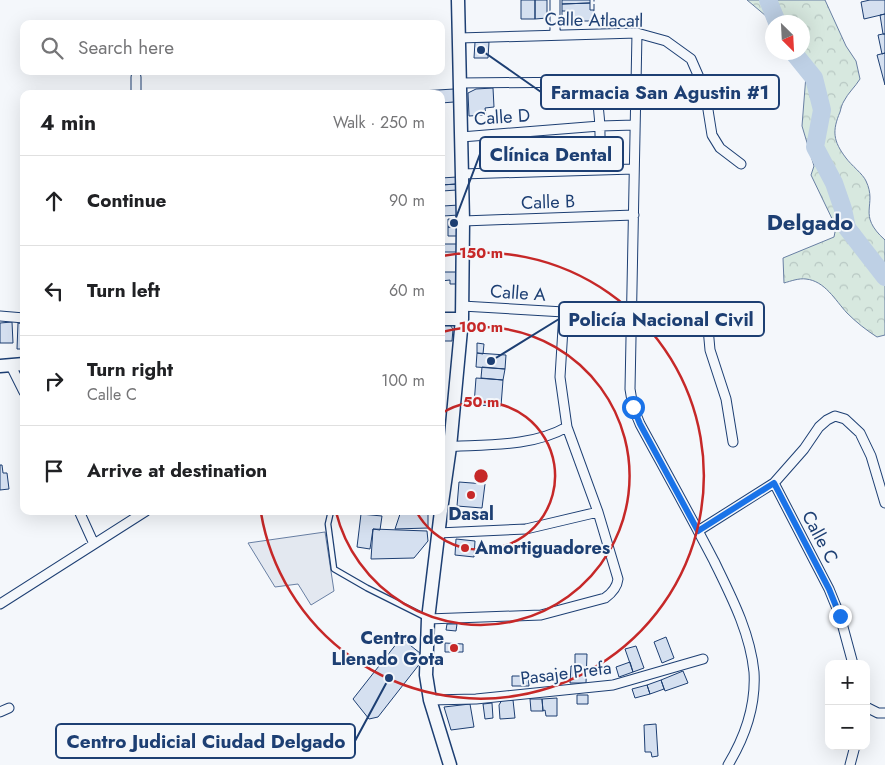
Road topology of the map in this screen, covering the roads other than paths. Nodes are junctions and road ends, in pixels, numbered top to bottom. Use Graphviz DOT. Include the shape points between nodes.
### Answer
graph roads {
  1 [pos="458,0"];
  2 [pos="555,0"];
  3 [pos="637,33"];
  4 [pos="555,35"];
  5 [pos="459,38"];
  6 [pos="136,77"];
  7 [pos="459,83"];
  8 [pos="136,90"];
  9 [pos="635,125"];
  10 [pos="600,126"];
  11 [pos="461,137"];
  12 [pos="741,164"];
  13 [pos="634,169"];
  14 [pos="600,170"];
  15 [pos="462,174"];
  16 [pos="634,215"];
  17 [pos="463,221"];
  18 [pos="750,308"];
  19 [pos="462,312"];
  20 [pos="564,312"];
  21 [pos="632,314"];
  22 [pos="0,316"];
  23 [pos="445,317"];
  24 [pos="707,317"];
  25 [pos="20,318"];
  26 [pos="12,365"];
  27 [pos="20,383"];
  28 [pos="567,427"];
  29 [pos="733,442"];
  30 [pos="445,447"];
  31 [pos="774,483"];
  32 [pos="885,503"];
  33 [pos="598,512"];
  34 [pos="81,515"];
  35 [pos="140,515"];
  36 [pos="330,515"];
  37 [pos="440,515"];
  38 [pos="698,531"];
  39 [pos="438,532"];
  40 [pos="94,544"];
  41 [pos="0,604"];
  42 [pos="428,619"];
  43 [pos="704,658"];
  44 [pos="852,660"];
  45 [pos="430,700"];
  46 [pos="10,708"];
  47 [pos="870,709"];
  48 [pos="0,712"];
  49 [pos="885,713"];
  50 [pos="854,750"];
  51 [pos="450,765"];
  52 [pos="728,765"];
  53 [pos="850,765"];
  1 -- 5 [label="main road"];
  2 -- 4 [label="street"];
  3 -- 4 [label="street, Calle Atlacatl"];
  3 -- 9 [label="street"];
  3 -- 12 [label="street, Calle Atlacatl" via="666,41 691,59 706,91 712,135 720,148"];
  4 -- 5 [label="street, Calle Atlacatl"];
  5 -- 7 [label="main road"];
  6 -- 8 [label="street"];
  7 -- 10 [label="street" via="592,82"];
  7 -- 11 [label="main road"];
  9 -- 10 [label="street, Calle D"];
  9 -- 13 [label="street"];
  10 -- 11 [label="street, Calle D"];
  10 -- 14 [label="street"];
  11 -- 15 [label="main road"];
  13 -- 14 [label="street"];
  13 -- 16 [label="street"];
  14 -- 15 [label="street"];
  15 -- 17 [label="main road"];
  16 -- 17 [label="street, Calle B"];
  16 -- 21 [label="street"];
  17 -- 19 [label="main road"];
  18 -- 24 [label="street, Calle A" via="736,315"];
  19 -- 20 [label="street, Calle A"];
  19 -- 23 [label="main road"];
  19 -- 30 [label="main road"];
  20 -- 21 [label="street, Calle A"];
  20 -- 28 [label="street" via="560,378"];
  21 -- 24 [label="street, Calle A"];
  21 -- 38 [label="street" via="630,389 633,407"];
  22 -- 25 [label="street"];
  24 -- 29 [label="street" via="710,350 726,399"];
  26 -- 27 [label="street"];
  28 -- 30 [label="street" via="538,439"];
  28 -- 33 [label="street"];
  31 -- 32 [label="street" via="820,427 836,416 860,433 871,456"];
  31 -- 38 [label="street"];
  31 -- 44 [label="street, Calle C" via="829,589"];
  33 -- 39 [label="street" via="526,529"];
  33 -- 42 [label="street" via="618,579 611,594 541,615"];
  34 -- 40 [label="street"];
  35 -- 40 [label="street"];
  36 -- 42 [label="lane" via="328,524 334,569"];
  37 -- 39 [label="main road"];
  38 -- 52 [label="street" via="739,612 754,672 748,725"];
  39 -- 42 [label="main road"];
  40 -- 41 [label="street"];
  42 -- 45 [label="main road" via="426,675"];
  43 -- 45 [label="street, Pasaje Prefa" via="613,685 476,699"];
  45 -- 51 [label="main road"];
  46 -- 48 [label="street"];
  47 -- 49 [label="street"];
  50 -- 53 [label="street"];
}
